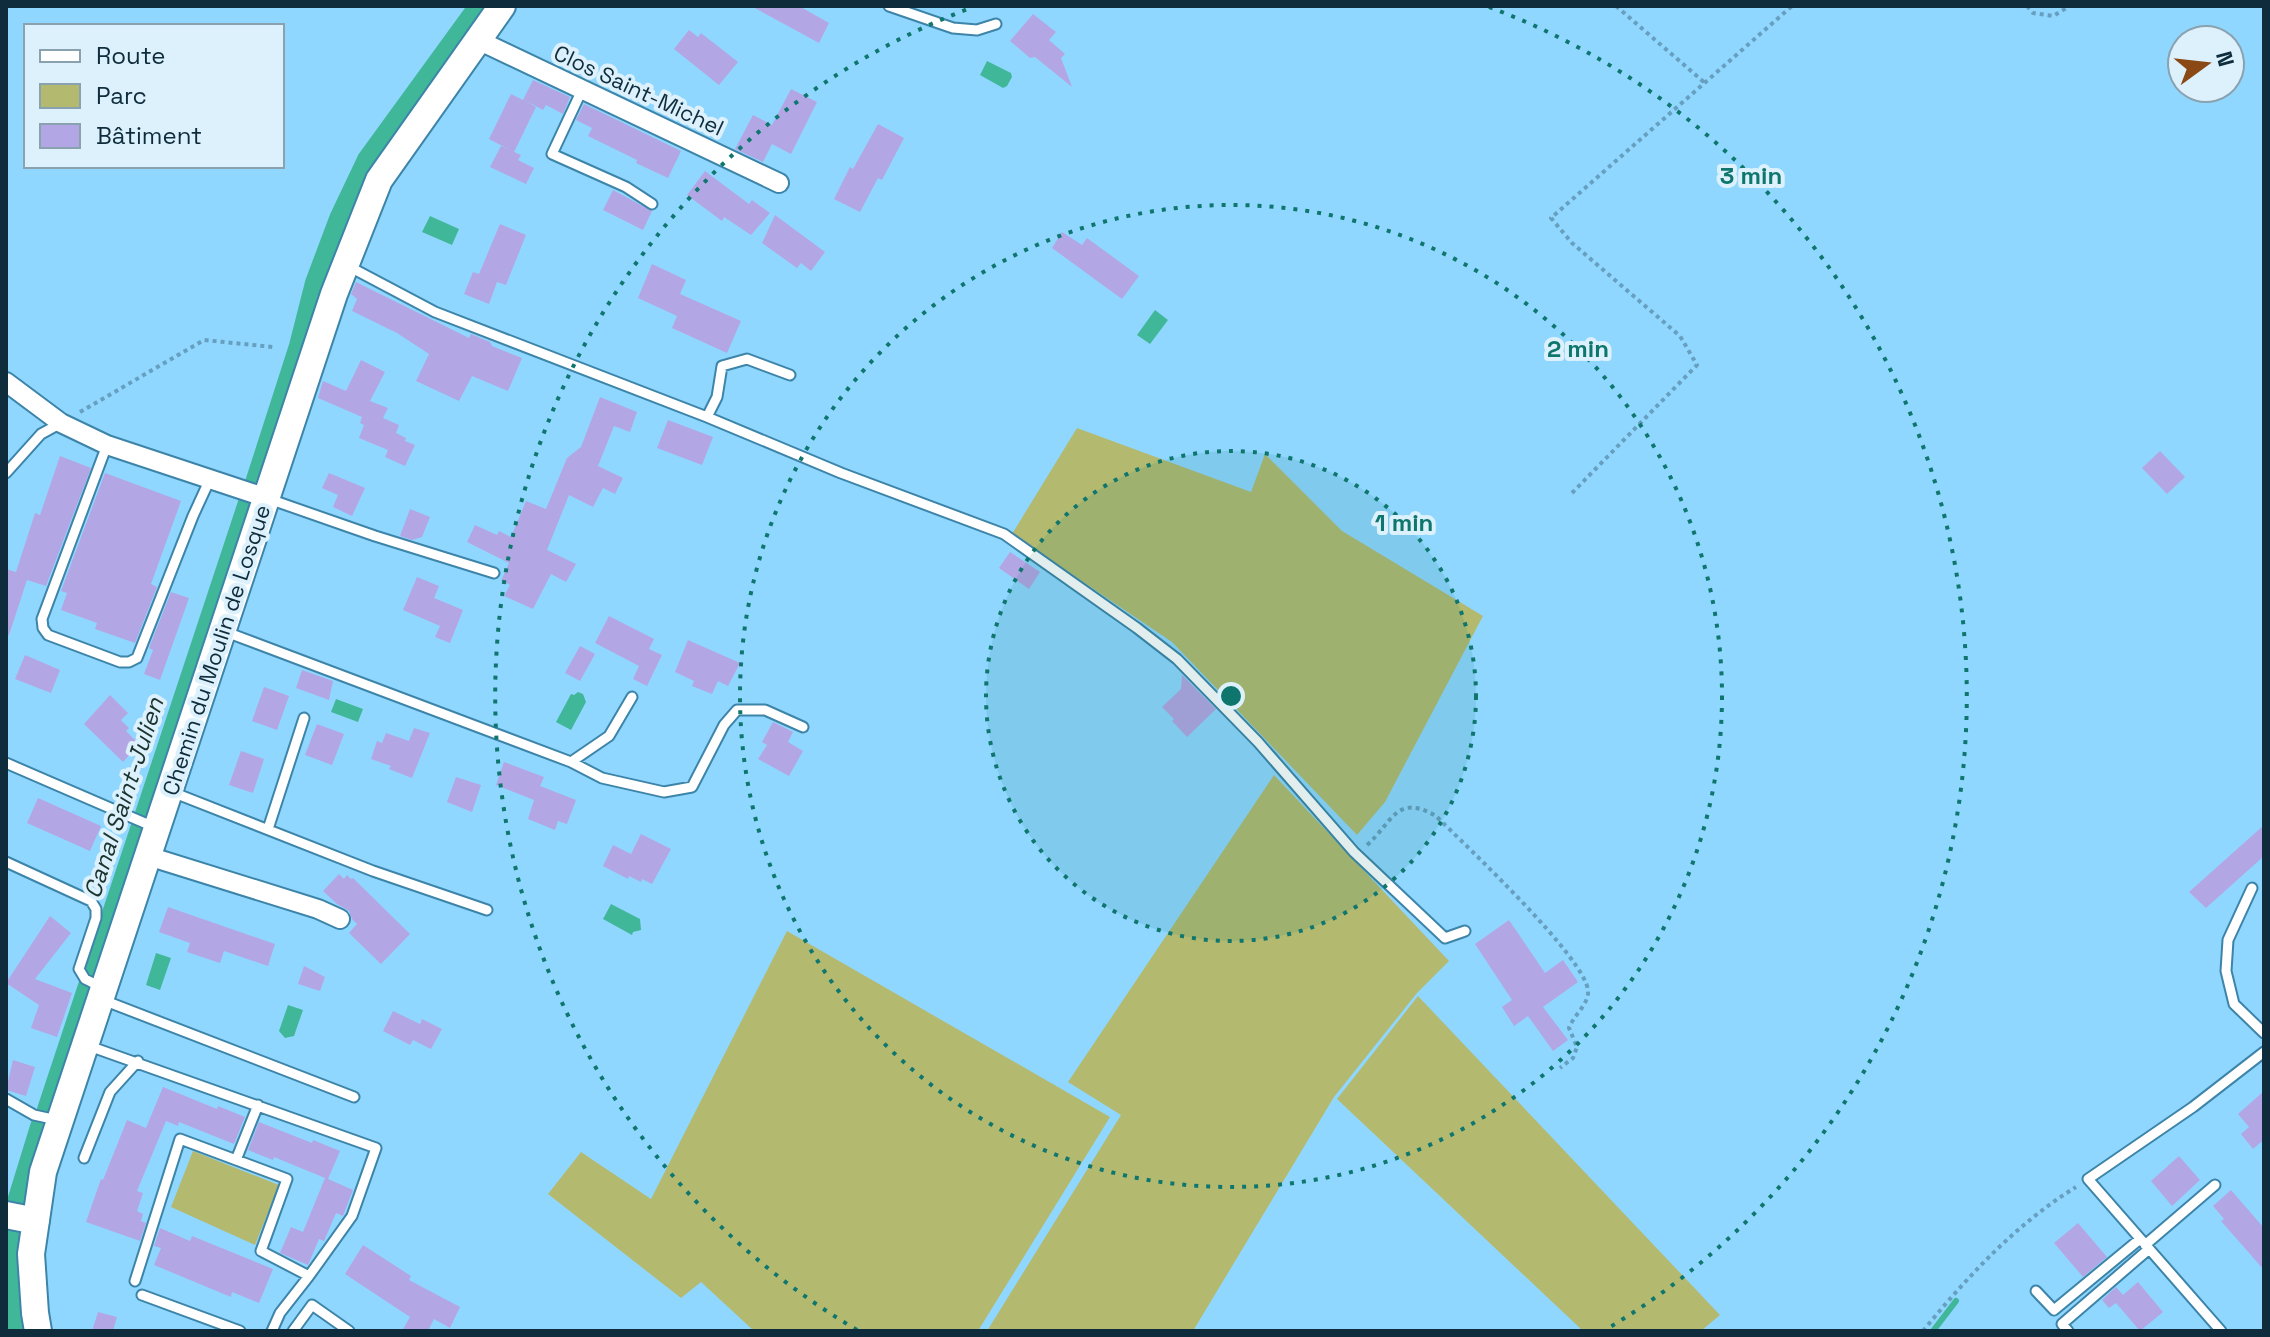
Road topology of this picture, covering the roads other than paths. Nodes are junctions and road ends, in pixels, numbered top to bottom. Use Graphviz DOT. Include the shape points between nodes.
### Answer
graph roads {
  1 [pos="502,6"];
  2 [pos="889,6"];
  3 [pos="996,24"];
  4 [pos="478,40"];
  5 [pos="582,90"];
  6 [pos="779,183"];
  7 [pos="652,204"];
  8 [pos="345,265"];
  9 [pos="790,375"];
  10 [pos="6,382"];
  11 [pos="707,417"];
  12 [pos="61,423"];
  13 [pos="107,445"];
  14 [pos="6,473"];
  15 [pos="210,479"];
  16 [pos="257,494"];
  17 [pos="494,573"];
  18 [pos="222,631"];
  19 [pos="632,697"];
  20 [pos="304,718"];
  21 [pos="803,727"];
  22 [pos="571,762"];
  23 [pos="6,763"];
  24 [pos="169,791"];
  25 [pos="147,824"];
  26 [pos="268,829"];
  27 [pos="148,856"];
  28 [pos="6,862"];
  29 [pos="2252,888"];
  30 [pos="487,910"];
  31 [pos="340,919"];
  32 [pos="1465,931"];
  33 [pos="97,988"];
  34 [pos="2264,1033"];
  35 [pos="85,1045"];
  36 [pos="2264,1052"];
  37 [pos="138,1061"];
  38 [pos="354,1097"];
  39 [pos="6,1099"];
  40 [pos="258,1105"];
  41 [pos="56,1120"];
  42 [pos="84,1158"];
  43 [pos="236,1160"];
  44 [pos="2215,1185"];
  45 [pos="22,1218"];
  46 [pos="2145,1244"];
  47 [pos="309,1276"];
  48 [pos="135,1281"];
  49 [pos="2036,1291"];
  50 [pos="142,1295"];
  51 [pos="38,1331"];
  52 [pos="240,1331"];
  53 [pos="272,1331"];
  54 [pos="293,1331"];
  55 [pos="349,1331"];
  56 [pos="2068,1331"];
  57 [pos="2221,1331"];
  1 -- 4 [label="street, Chemin du Moulin de Losque"];
  2 -- 3 [label="lane" via="953,28 977,30"];
  4 -- 5 [label="street, Clos Saint-Michel"];
  4 -- 8 [label="street, Chemin du Moulin de Losque" via="379,180"];
  5 -- 6 [label="street, Clos Saint-Michel"];
  5 -- 7 [label="lane" via="552,154"];
  8 -- 11 [label="lane" via="435,312"];
  8 -- 16 [label="street, Chemin du Moulin de Losque"];
  9 -- 11 [label="lane" via="747,359 722,366"];
  10 -- 12 [label="street"];
  11 -- 32 [label="lane" via="1004,534 1177,659 1354,852 1445,938"];
  12 -- 13 [label="street"];
  12 -- 14 [label="lane" via="41,434"];
  13 -- 15 [label="street"];
  13 -- 15 [label="lane" via="42,619 48,635 120,662 137,658"];
  15 -- 16 [label="street"];
  16 -- 17 [label="lane"];
  16 -- 18 [label="street, Chemin du Moulin de Losque"];
  18 -- 22 [label="lane"];
  18 -- 24 [label="street, Chemin du Moulin de Losque"];
  19 -- 22 [label="lane" via="609,736"];
  20 -- 26 [label="lane"];
  21 -- 22 [label="lane" via="765,710 737,710 692,787 664,792 602,778"];
  23 -- 25 [label="lane"];
  24 -- 25 [label="street, Chemin du Moulin de Losque"];
  24 -- 26 [label="lane"];
  25 -- 27 [label="street, Chemin du Moulin de Losque"];
  26 -- 30 [label="lane"];
  27 -- 31 [label="street"];
  27 -- 33 [label="street, Chemin du Moulin de Losque"];
  28 -- 33 [label="lane" via="91,901 96,918 79,969"];
  29 -- 34 [label="lane" via="2228,940 2226,971 2234,1004"];
  33 -- 35 [label="street, Chemin du Moulin de Losque"];
  33 -- 38 [label="lane"];
  35 -- 37 [label="lane"];
  35 -- 41 [label="street, Chemin du Moulin de Losque"];
  36 -- 46 [label="lane" via="2088,1179"];
  37 -- 40 [label="lane"];
  37 -- 42 [label="lane" via="110,1092"];
  39 -- 41 [label="lane"];
  40 -- 43 [label="lane"];
  40 -- 47 [label="lane" via="376,1148 352,1216"];
  41 -- 45 [label="street, Chemin du Moulin de Losque" via="43,1172"];
  43 -- 47 [label="lane" via="287,1179 261,1251"];
  43 -- 48 [label="lane" via="180,1139"];
  44 -- 46 [label="lane"];
  45 -- 51 [label="street, Chemin du Moulin de Losque"];
  46 -- 49 [label="lane" via="2054,1310"];
  46 -- 56 [label="lane" via="2062,1324"];
  46 -- 57 [label="lane"];
  47 -- 53 [label="lane"];
  50 -- 52 [label="lane"];
  54 -- 55 [label="lane" via="312,1305"];
}
